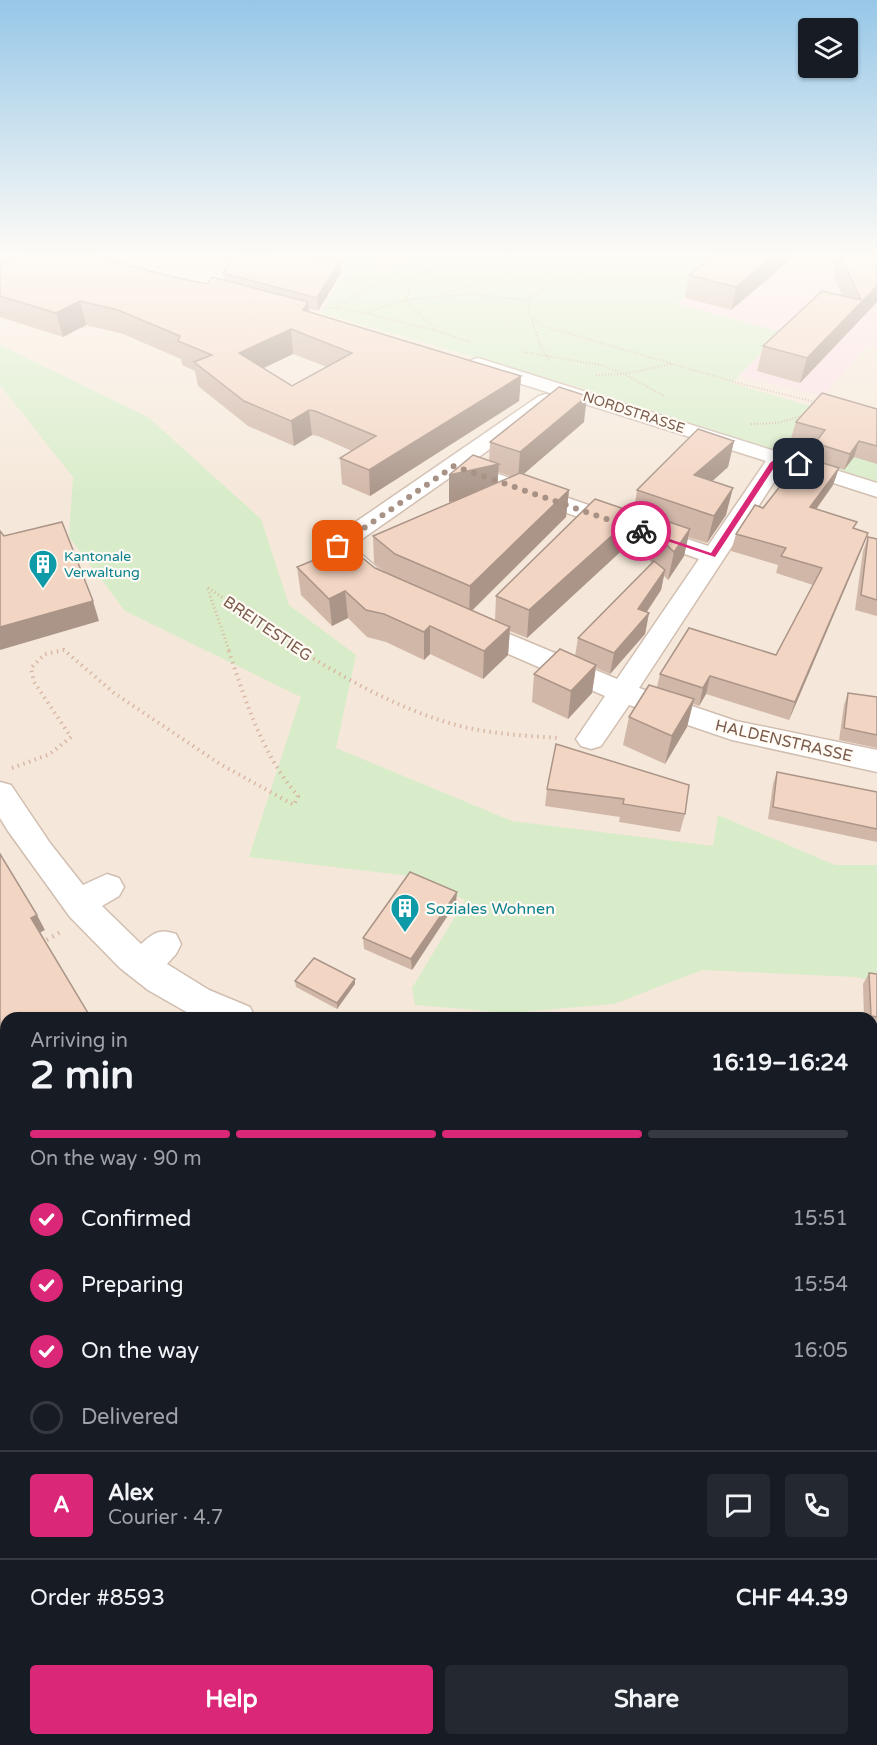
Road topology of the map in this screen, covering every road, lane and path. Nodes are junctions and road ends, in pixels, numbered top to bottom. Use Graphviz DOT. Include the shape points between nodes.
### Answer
graph roads {
  1 [pos="452,336"];
  2 [pos="538,336"];
  3 [pos="580,336"];
  4 [pos="473,344"];
  5 [pos="523,352"];
  6 [pos="543,354"];
  7 [pos="458,359"];
  8 [pos="673,363"];
  9 [pos="624,374"];
  10 [pos="562,389"];
  11 [pos="673,401"];
  12 [pos="821,404"];
  13 [pos="810,413"];
  14 [pos="747,424"];
  15 [pos="779,458"];
  16 [pos="454,466"];
  17 [pos="877,490"];
  18 [pos="712,556"];
  19 [pos="397,594"];
  20 [pos="440,614"];
  21 [pos="621,692"];
  22 [pos="591,739"];
  23 [pos="877,761"];
  24 [pos="5,781"];
  25 [pos="92,902"];
  26 [pos="31,948"];
  27 [pos="184,1008"];
  28 [pos="205,1012"];
  1 -- 4 [label="path"];
  2 -- 6 [label="path"];
  3 -- 8 [label="path"];
  5 -- 6 [label="path"];
  6 -- 9 [label="path" via="586,361"];
  7 -- 10 [label="street, NORDSTRASSE"];
  8 -- 9 [label="path"];
  8 -- 12 [label="path"];
  9 -- 11 [label="path"];
  10 -- 15 [label="street, NORDSTRASSE"];
  10 -- 16 [label="street"];
  13 -- 14 [label="path" via="777,423"];
  15 -- 17 [label="street, NORDSTRASSE"];
  15 -- 18 [label="street"];
  16 -- 18 [label="street" via="579,521"];
  16 -- 19 [label="street" via="338,546 386,589"];
  18 -- 21 [label="street"];
  20 -- 21 [label="street, HALDENSTRASSE" via="481,620"];
  21 -- 22 [label="street"];
  21 -- 23 [label="street, HALDENSTRASSE" via="732,730"];
  22 -- 24 [label="path, BREITESTIEG" via="504,734 435,718 336,673 207,587 256,730 283,781 298,796 294,805 220,764 114,693 64,650 48,651 31,668 34,682 71,737"];
  24 -- 25 [label="street" via="42,859"];
  25 -- 26 [label="path"];
  25 -- 27 [label="street" via="105,934 153,955"];
  27 -- 28 [label="street"];
}
